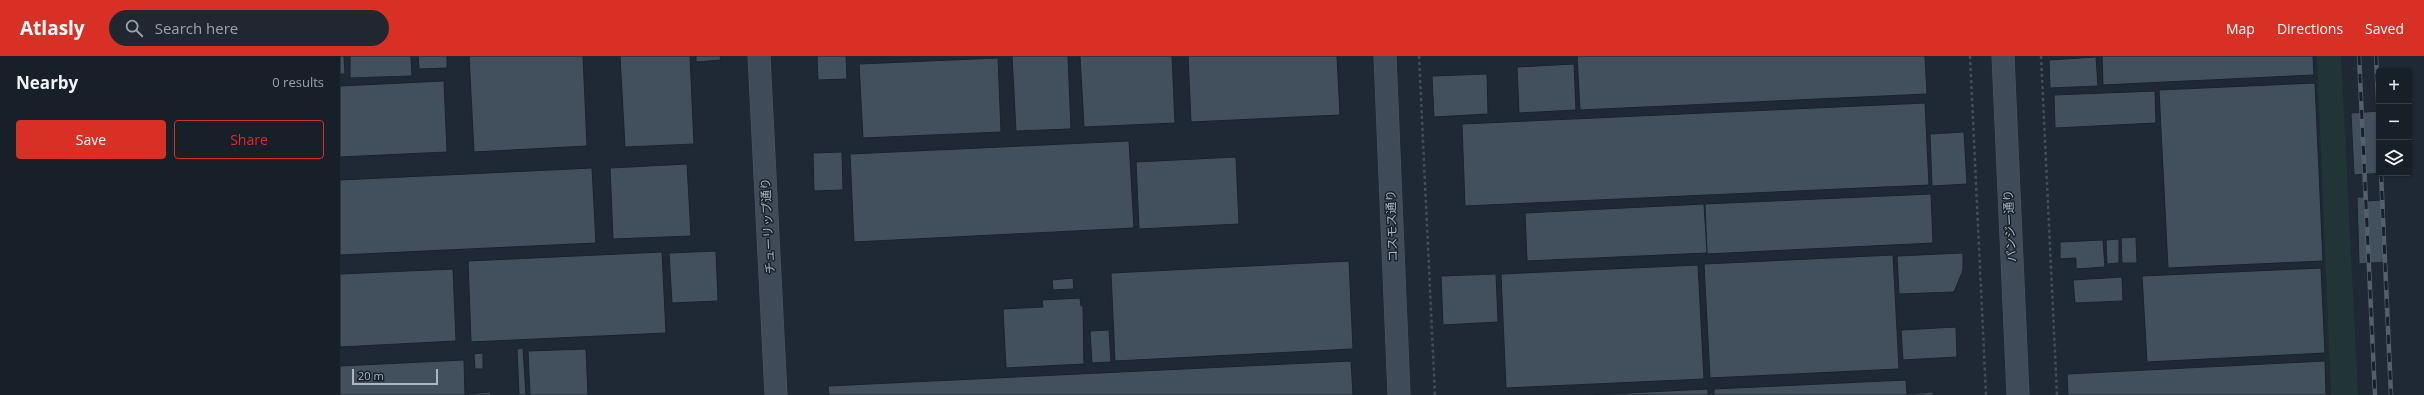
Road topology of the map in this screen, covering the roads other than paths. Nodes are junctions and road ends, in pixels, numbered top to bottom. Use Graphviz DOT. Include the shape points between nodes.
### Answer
graph roads {
  1 [pos="759,56"];
  2 [pos="1385,56"];
  3 [pos="2003,56"];
  4 [pos="776,395"];
  5 [pos="1399,395"];
  6 [pos="2018,395"];
  1 -- 4 [label="street, チューリップ通り"];
  2 -- 5 [label="street, コスモス通り"];
  3 -- 6 [label="street, パンジー通り"];
}
